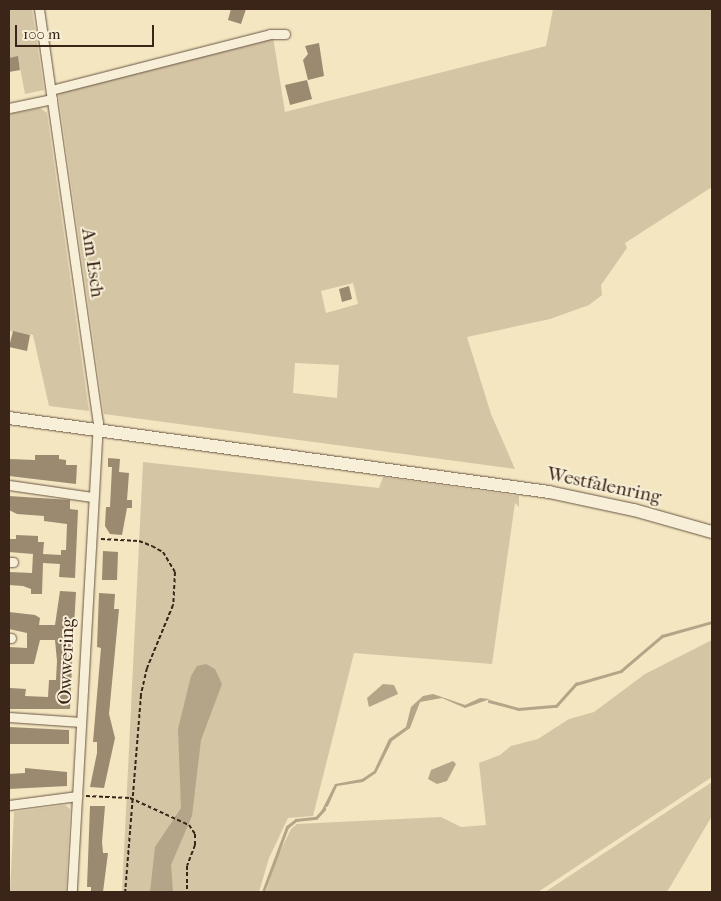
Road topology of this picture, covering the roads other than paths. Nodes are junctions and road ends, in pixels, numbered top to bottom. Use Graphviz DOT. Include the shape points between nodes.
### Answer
graph roads {
  1 [pos="39,9"];
  2 [pos="285,34"];
  3 [pos="51,95"];
  4 [pos="9,108"];
  5 [pos="9,418"];
  6 [pos="97,432"];
  7 [pos="9,485"];
  8 [pos="92,497"];
  9 [pos="712,532"];
  10 [pos="9,718"];
  11 [pos="81,722"];
  12 [pos="76,796"];
  13 [pos="9,805"];
  14 [pos="72,892"];
  1 -- 3 [label="street, Am Esch"];
  2 -- 3 [label="street" via="270,34"];
  3 -- 4 [label="street"];
  3 -- 6 [label="street, Am Esch"];
  5 -- 6 [label="street, Westfalenring"];
  6 -- 8 [label="street, Owwering"];
  6 -- 9 [label="street, Westfalenring" via="593,500"];
  7 -- 8 [label="street"];
  8 -- 11 [label="street, Owwering"];
  10 -- 11 [label="street"];
  11 -- 12 [label="street, Owwering"];
  12 -- 13 [label="street"];
  12 -- 14 [label="street, Owwering"];
}
